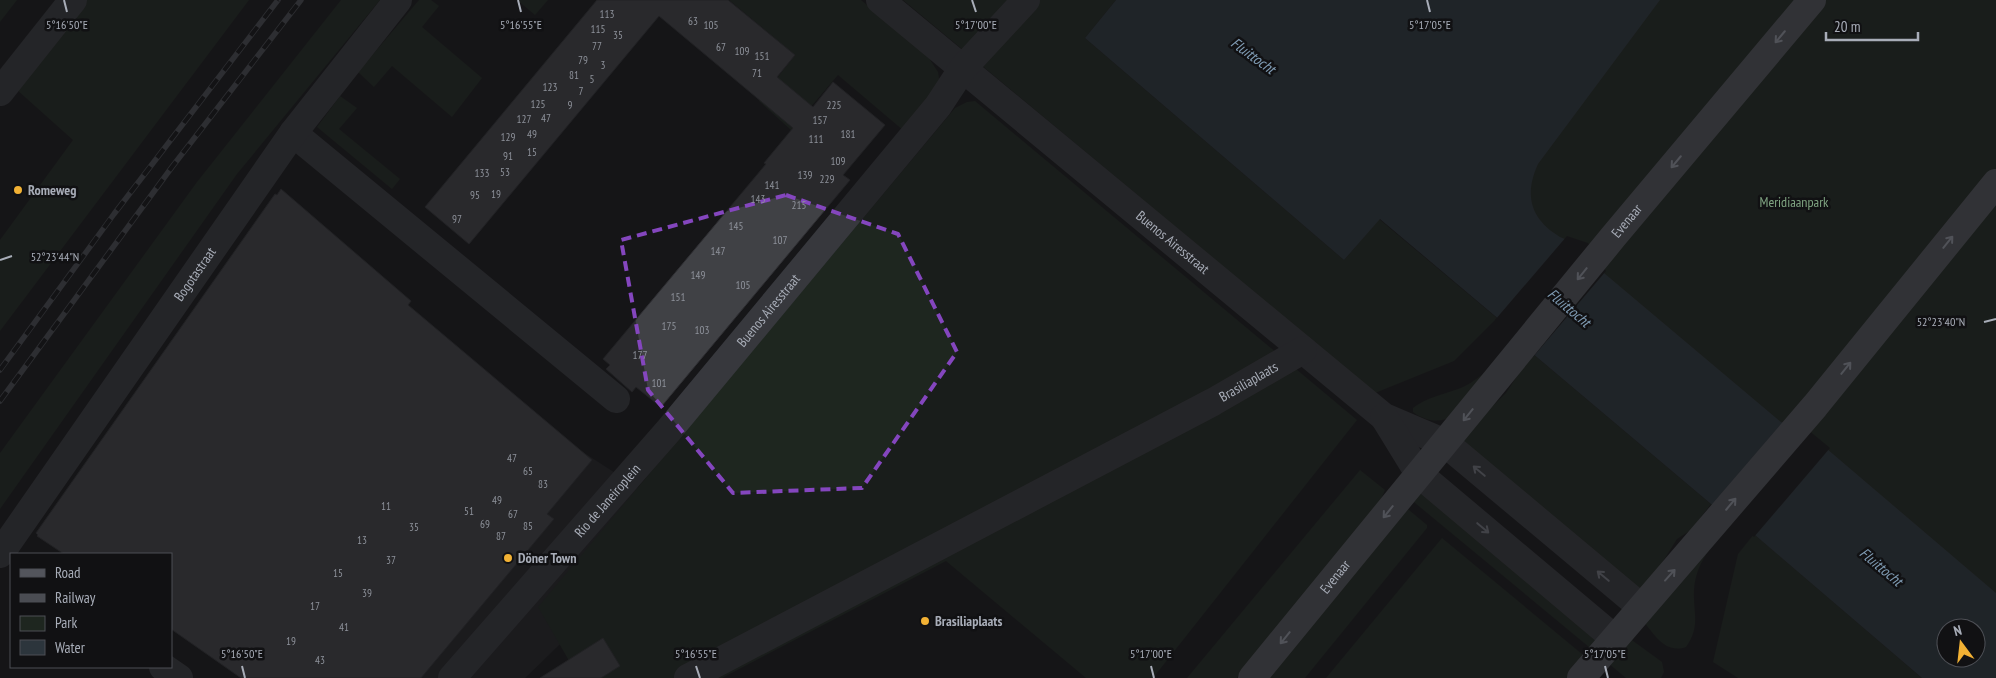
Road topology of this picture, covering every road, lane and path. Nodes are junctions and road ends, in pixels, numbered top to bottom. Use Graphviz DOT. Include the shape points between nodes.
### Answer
graph roads {
  1 [pos="72,0"];
  2 [pos="398,0"];
  3 [pos="880,0"];
  4 [pos="1026,0"];
  5 [pos="1812,0"];
  6 [pos="963,68"];
  7 [pos="0,92"];
  8 [pos="293,133"];
  9 [pos="1996,184"];
  10 [pos="1303,350"];
  11 [pos="616,399"];
  12 [pos="1384,417"];
  13 [pos="664,435"];
  14 [pos="1445,443"];
  15 [pos="1418,474"];
  16 [pos="0,553"];
  17 [pos="1641,607"];
  18 [pos="1614,638"];
  19 [pos="164,668"];
  20 [pos="179,678"];
  21 [pos="452,678"];
  22 [pos="688,678"];
  23 [pos="1252,678"];
  24 [pos="1581,678"];
  1 -- 7 [label="street"];
  2 -- 8 [label="street, Bogotastraat"];
  3 -- 6 [label="street, Buenos Airesstraat"];
  4 -- 6 [label="street"];
  5 -- 14 [label="main road, Evenaar, one-way"];
  6 -- 10 [label="street, Buenos Airesstraat"];
  6 -- 13 [label="street, Buenos Airesstraat" via="938,106"];
  8 -- 11 [label="street"];
  8 -- 16 [label="street, Bogotastraat"];
  17 -- 9 [label="main road, one-way" via="1815,406"];
  10 -- 12 [label="street, Buenos Airesstraat"];
  10 -- 22 [label="street, Brasiliaplaats" via="1213,402"];
  12 -- 14 [label="street, Buenos Airesstraat"];
  12 -- 15 [label="street, Buenos Airesstraat"];
  13 -- 21 [label="street, Rio de Janeiroplein"];
  14 -- 15 [label="main road, Evenaar"];
  17 -- 14 [label="street, one-way"];
  15 -- 18 [label="street, one-way"];
  15 -- 23 [label="main road, Evenaar, one-way"];
  17 -- 18 [label="main road"];
  18 -- 24 [label="main road"];
  19 -- 20 [label="street"];
}
